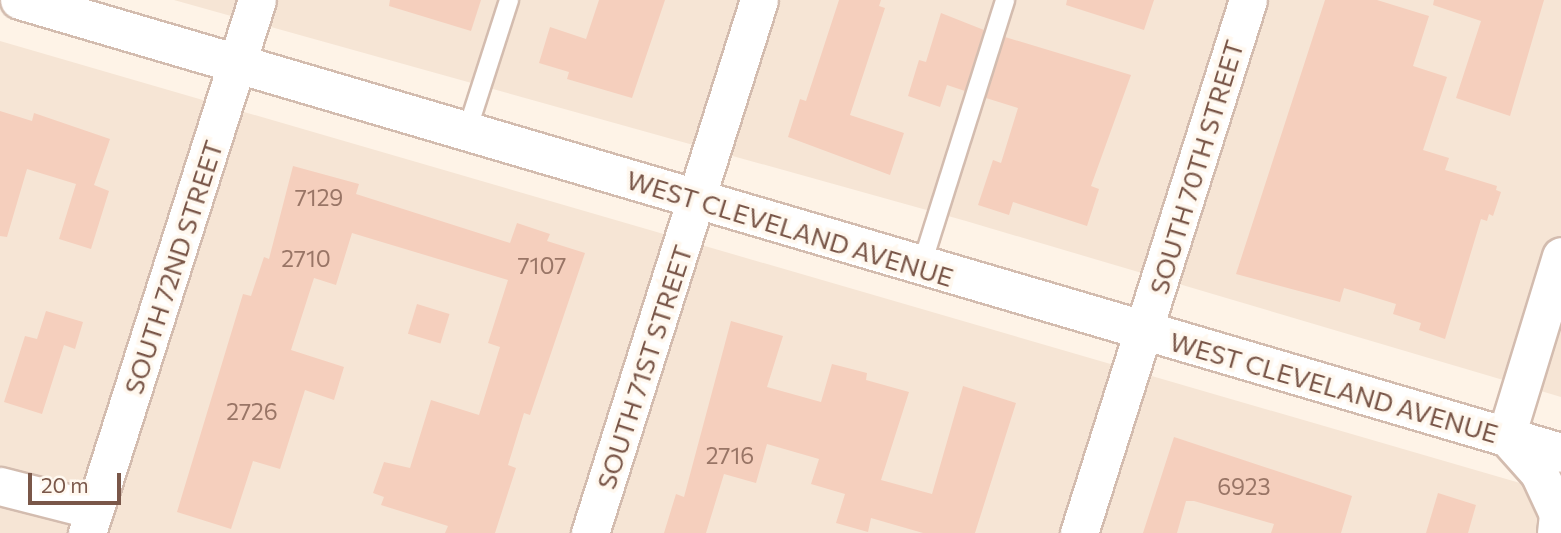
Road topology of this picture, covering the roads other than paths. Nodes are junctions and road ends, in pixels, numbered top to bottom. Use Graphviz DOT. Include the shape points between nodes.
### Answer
graph roads {
  1 [pos="20,0"];
  2 [pos="257,0"];
  3 [pos="509,0"];
  4 [pos="759,0"];
  5 [pos="1005,0"];
  6 [pos="1248,0"];
  7 [pos="238,64"];
  8 [pos="467,131"];
  9 [pos="698,200"];
  10 [pos="1561,256"];
  11 [pos="921,267"];
  12 [pos="1144,333"];
  13 [pos="1506,436"];
  14 [pos="1561,453"];
  15 [pos="0,486"];
  16 [pos="91,522"];
  17 [pos="590,533"];
  18 [pos="1079,533"];
  19 [pos="1556,533"];
  1 -- 7 [label="street, WEST CLEVELAND AVENUE"];
  2 -- 7 [label="street, SOUTH 72ND STREET"];
  3 -- 8 [label="lane"];
  4 -- 9 [label="street, SOUTH 71ST STREET"];
  5 -- 11 [label="lane"];
  6 -- 12 [label="street, SOUTH 70TH STREET"];
  7 -- 8 [label="street, WEST CLEVELAND AVENUE"];
  7 -- 16 [label="street, SOUTH 72ND STREET"];
  8 -- 9 [label="street, WEST CLEVELAND AVENUE"];
  9 -- 11 [label="street, WEST CLEVELAND AVENUE"];
  9 -- 17 [label="street, SOUTH 71ST STREET"];
  10 -- 13 [label="street"];
  11 -- 12 [label="street, WEST CLEVELAND AVENUE"];
  12 -- 13 [label="street, WEST CLEVELAND AVENUE"];
  12 -- 18 [label="street, SOUTH 70TH STREET"];
  13 -- 14 [label="street, WEST CLEVELAND AVENUE"];
  13 -- 19 [label="street" via="1538,473 1558,514"];
  15 -- 16 [label="street"];
}
